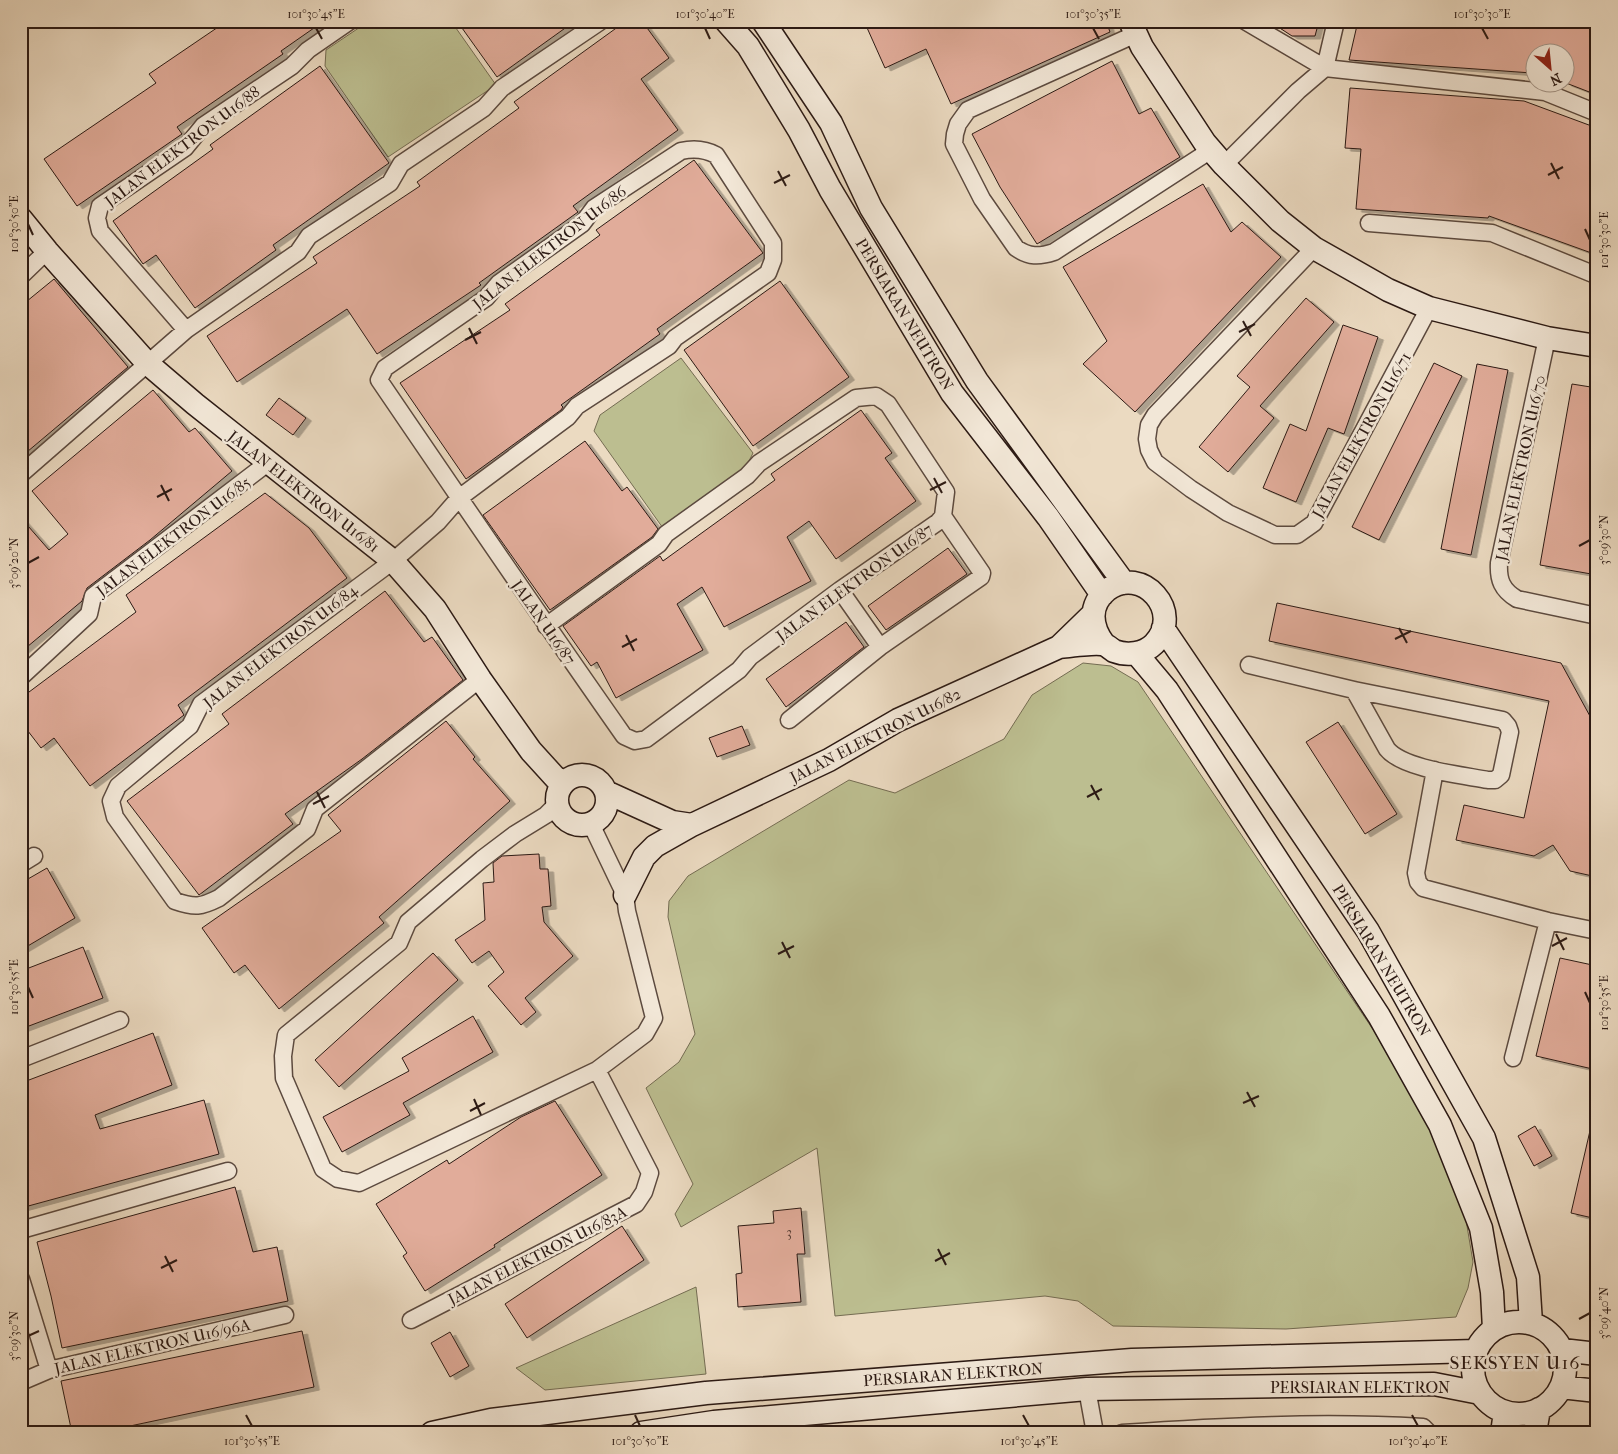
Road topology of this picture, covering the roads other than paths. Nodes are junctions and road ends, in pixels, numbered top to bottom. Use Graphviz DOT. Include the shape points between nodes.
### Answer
graph roads {
  1 [pos="350,21"];
  2 [pos="601,21"];
  3 [pos="726,21"];
  4 [pos="762,21"];
  5 [pos="1245,21"];
  6 [pos="1336,21"];
  7 [pos="1133,27"];
  8 [pos="1324,68"];
  9 [pos="1597,113"];
  10 [pos="1218,158"];
  11 [pos="21,219"];
  12 [pos="1369,223"];
  13 [pos="1314,248"];
  14 [pos="47,251"];
  15 [pos="1597,274"];
  16 [pos="21,276"];
  17 [pos="1430,308"];
  18 [pos="186,330"];
  19 [pos="1547,338"];
  20 [pos="1597,346"];
  21 [pos="147,363"];
  22 [pos="269,462"];
  23 [pos="21,474"];
  24 [pos="459,498"];
  25 [pos="944,516"];
  26 [pos="392,561"];
  27 [pos="1124,583"];
  28 [pos="840,590"];
  29 [pos="1098,604"];
  30 [pos="1597,616"];
  31 [pos="546,626"];
  32 [pos="1163,628"];
  33 [pos="1104,644"];
  34 [pos="880,647"];
  35 [pos="1059,647"];
  36 [pos="1136,653"];
  37 [pos="1249,665"];
  38 [pos="21,677"];
  39 [pos="480,679"];
  40 [pos="1354,690"];
  41 [pos="789,720"];
  42 [pos="635,741"];
  43 [pos="1435,770"];
  44 [pos="559,794"];
  45 [pos="601,809"];
  46 [pos="692,825"];
  47 [pos="625,895"];
  48 [pos="1548,921"];
  49 [pos="1597,931"];
  50 [pos="120,1020"];
  51 [pos="1513,1058"];
  52 [pos="21,1060"];
  53 [pos="596,1070"];
  54 [pos="228,1170"];
  55 [pos="21,1230"];
  56 [pos="21,1278"];
  57 [pos="285,1315"];
  58 [pos="411,1320"];
  59 [pos="1531,1323"];
  60 [pos="1494,1329"];
  61 [pos="1562,1350"];
  62 [pos="1476,1351"];
  63 [pos="1597,1354"];
  64 [pos="49,1370"];
  65 [pos="21,1382"];
  66 [pos="1561,1387"];
  67 [pos="1087,1389"];
  68 [pos="1597,1391"];
  69 [pos="1480,1393"];
  70 [pos="1539,1409"];
  71 [pos="1504,1422"];
  72 [pos="713,1427"];
  73 [pos="1279,1429"];
  74 [pos="432,1433"];
  75 [pos="641,1433"];
  76 [pos="1096,1433"];
  77 [pos="1122,1433"];
  78 [pos="1429,1433"];
  79 [pos="1535,1433"];
  1 -- 18 [label="street, JALAN ELEKTRON U16/88" via="308,50 292,66 202,126 185,148 100,206 97,218 100,231"];
  2 -- 18 [label="street" via="502,88 484,108 401,164 390,183 309,236 298,252"];
  3 -- 29 [label="street, PERSIARAN NEUTRON" via="748,46 952,393 1048,517"];
  4 -- 27 [label="street, PERSIARAN NEUTRON" via="831,123 871,208 977,381"];
  5 -- 8 [label="street"];
  6 -- 8 [label="street"];
  7 -- 10 [label="street" via="1142,47"];
  7 -- 10 [label="street" via="968,110 958,124 954,144 982,199 1016,248 1032,256 1043,255 1054,252"];
  8 -- 9 [label="street" via="1544,92"];
  8 -- 10 [label="street"];
  10 -- 13 [label="street" via="1280,221"];
  11 -- 14 [label="street, JALAN ELEKTRON U16/81"];
  12 -- 15 [label="street" via="1492,233"];
  13 -- 17 [label="street" via="1388,290"];
  13 -- 17 [label="street, JALAN ELEKTRON U16/71" via="1154,415 1149,425 1147,439 1155,462 1228,513 1275,535 1297,535 1314,523"];
  14 -- 16 [label="street"];
  14 -- 21 [label="street, JALAN ELEKTRON U16/81"];
  17 -- 19 [label="street"];
  18 -- 21 [label="street"];
  19 -- 20 [label="street"];
  19 -- 30 [label="street, JALAN ELEKTRON U16/70" via="1498,575 1517,599"];
  21 -- 22 [label="street, JALAN ELEKTRON U16/81"];
  21 -- 23 [label="street"];
  22 -- 26 [label="street, JALAN ELEKTRON U16/81"];
  22 -- 38 [label="street, JALAN ELEKTRON U16/85" via="93,596 89,614"];
  24 -- 24 [label="street, JALAN ELEKTRON U16/86" via="379,380 385,368 486,298 499,283 582,224 594,208 682,151 693,148 716,155 773,243 773,260 768,273 668,346 577,406 568,417"];
  24 -- 26 [label="street, JALAN ELEKTRON U16/86" via="438,522"];
  24 -- 31 [label="street, JALAN U16/87"];
  25 -- 28 [label="street, JALAN ELEKTRON U16/87"];
  25 -- 31 [label="street, JALAN ELEKTRON U16/87" via="946,492 888,404 876,396 856,398 759,462 747,476 666,534 659,544"];
  25 -- 34 [label="street" via="982,575"];
  26 -- 39 [label="street, JALAN ELEKTRON U16/81" via="435,609"];
  26 -- 39 [label="street, JALAN ELEKTRON U16/84" via="201,704 190,726 118,786 111,801 116,817 175,901 195,906 219,898 307,829 315,809"];
  27 -- 29 [label="street" via="1116,585"];
  27 -- 32 [label="street" via="1147,587 1156,595 1165,616"];
  28 -- 34 [label="street"];
  28 -- 42 [label="street, JALAN ELEKTRON U16/87" via="646,739"];
  29 -- 33 [label="street" via="1094,625"];
  29 -- 35 [label="street"];
  31 -- 42 [label="street, JALAN U16/87" via="624,736"];
  32 -- 36 [label="street" via="1153,644"];
  32 -- 59 [label="street, PERSIARAN NEUTRON" via="1368,930 1484,1138 1528,1277"];
  33 -- 35 [label="street"];
  33 -- 36 [label="street" via="1114,651"];
  34 -- 41 [label="street"];
  35 -- 46 [label="street, JALAN ELEKTRON U16/82" via="898,720 829,760"];
  36 -- 60 [label="street, PERSIARAN NEUTRON" via="1167,690 1379,1016 1440,1125 1481,1228 1492,1292"];
  37 -- 40 [label="street"];
  39 -- 44 [label="street, JALAN ELEKTRON U16/81"];
  40 -- 43 [label="street" via="1393,757"];
  40 -- 43 [label="street" via="1503,720 1508,726 1510,732 1501,775 1495,780"];
  43 -- 48 [label="street" via="1416,873 1418,882 1423,888"];
  44 -- 45 [label="street" via="562,818 576,825 584,826"];
  44 -- 45 [label="street" via="575,776 590,776 597,780"];
  44 -- 53 [label="street" via="546,815 482,859 408,922 399,943 286,1035 284,1078 323,1169 338,1179 359,1183"];
  45 -- 46 [label="street"];
  45 -- 47 [label="street"];
  46 -- 47 [label="street, JALAN ELEKTRON U16/82" via="655,846 644,858"];
  47 -- 53 [label="street" via="654,1018 645,1034"];
  48 -- 49 [label="street"];
  48 -- 51 [label="street"];
  50 -- 52 [label="street"];
  53 -- 58 [label="street, JALAN ELEKTRON U16/83A" via="650,1173 636,1204"];
  54 -- 55 [label="street"];
  56 -- 64 [label="street"];
  57 -- 64 [label="street, JALAN ELEKTRON U16/96A"];
  59 -- 60 [label="street" via="1512,1322"];
  59 -- 61 [label="street" via="1550,1333"];
  60 -- 62 [label="street" via="1483,1338"];
  61 -- 63 [label="street"];
  61 -- 66 [label="street" via="1565,1369"];
  62 -- 69 [label="street" via="1474,1380"];
  62 -- 74 [label="street, PERSIARAN ELEKTRON" via="1132,1360 734,1391 491,1420"];
  64 -- 65 [label="street, JALAN ELEKTRON U16/96A"];
  66 -- 68 [label="street"];
  66 -- 70 [label="street"];
  67 -- 69 [label="street, PERSIARAN ELEKTRON" via="1434,1384"];
  67 -- 72 [label="street, PERSIARAN ELEKTRON"];
  67 -- 76 [label="street"];
  69 -- 71 [label="street"];
  70 -- 71 [label="street"];
  70 -- 79 [label="street"];
  72 -- 75 [label="street, PERSIARAN ELEKTRON"];
  73 -- 77 [label="street" via="1182,1428"];
  73 -- 78 [label="street" via="1383,1424 1423,1427"];
}
